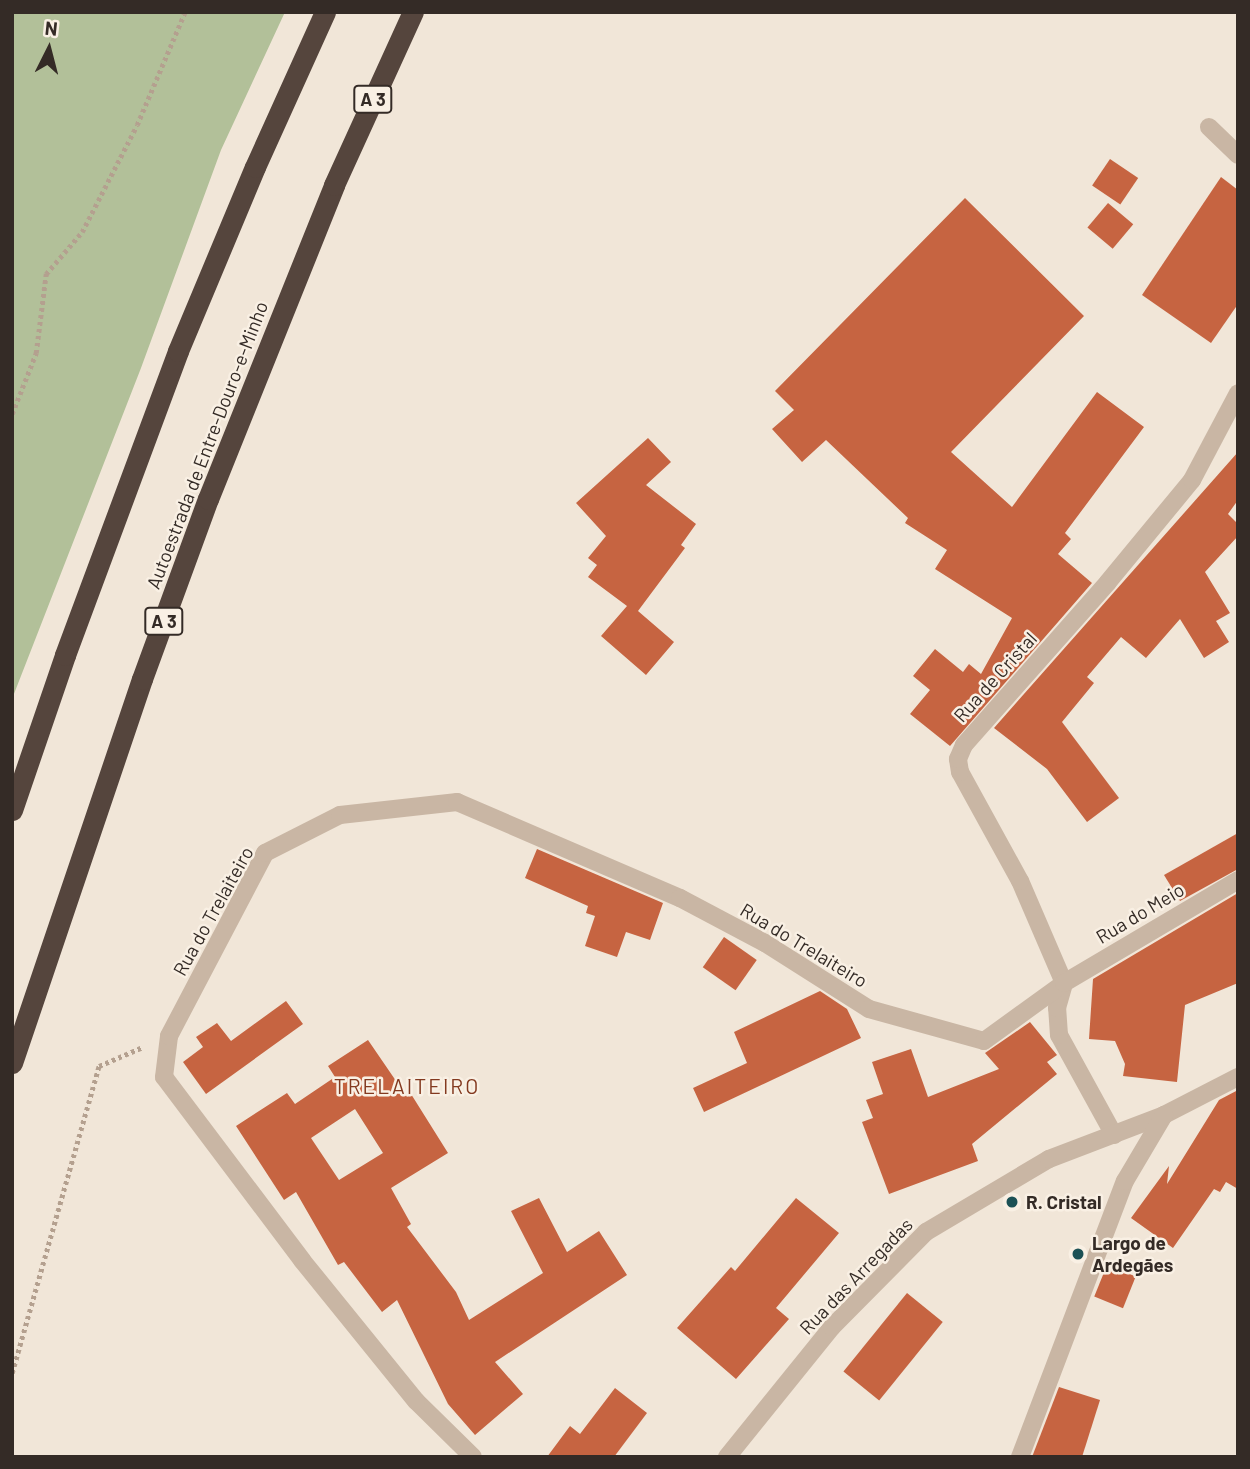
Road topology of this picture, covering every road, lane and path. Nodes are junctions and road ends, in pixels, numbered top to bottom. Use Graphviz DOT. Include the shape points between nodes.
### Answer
graph roads {
  1 [pos="185,12"];
  2 [pos="325,12"];
  3 [pos="413,12"];
  4 [pos="1209,127"];
  5 [pos="1238,155"];
  6 [pos="1238,393"];
  7 [pos="12,414"];
  8 [pos="12,810"];
  9 [pos="1238,880"];
  10 [pos="1064,983"];
  11 [pos="169,1035"];
  12 [pos="12,1063"];
  13 [pos="1238,1077"];
  14 [pos="1164,1115"];
  15 [pos="1114,1135"];
  16 [pos="12,1373"];
  17 [pos="473,1457"];
  18 [pos="727,1457"];
  19 [pos="1020,1457"];
  1 -- 7 [label="path" via="137,125 82,232 46,274 36,353"];
  2 -- 8 [label="highway" via="178,351"];
  3 -- 12 [label="highway, Autoestrada de Entre-Douro-e-Minho / A 3" via="334,185 218,474 142,679"];
  4 -- 5 [label="street"];
  6 -- 10 [label="street, Rua de Cristal" via="1192,480 964,745 958,759 960,772 1020,881"];
  9 -- 10 [label="street, Rua do Meio"];
  10 -- 11 [label="street, Rua do Trelaiteiro" via="984,1041 869,1009 765,943 680,898 457,802 340,815 265,853"];
  10 -- 15 [label="street" via="1057,1008 1059,1035"];
  11 -- 16 [label="path" via="99,1066"];
  11 -- 17 [label="street, Rua do Trelaiteiro" via="164,1077 400,1381"];
  13 -- 14 [label="street, Rua das Arregadas"];
  14 -- 15 [label="street, Rua das Arregadas"];
  14 -- 19 [label="street" via="1125,1181"];
  15 -- 18 [label="street, Rua das Arregadas" via="1049,1159 926,1232 832,1327"];
}
